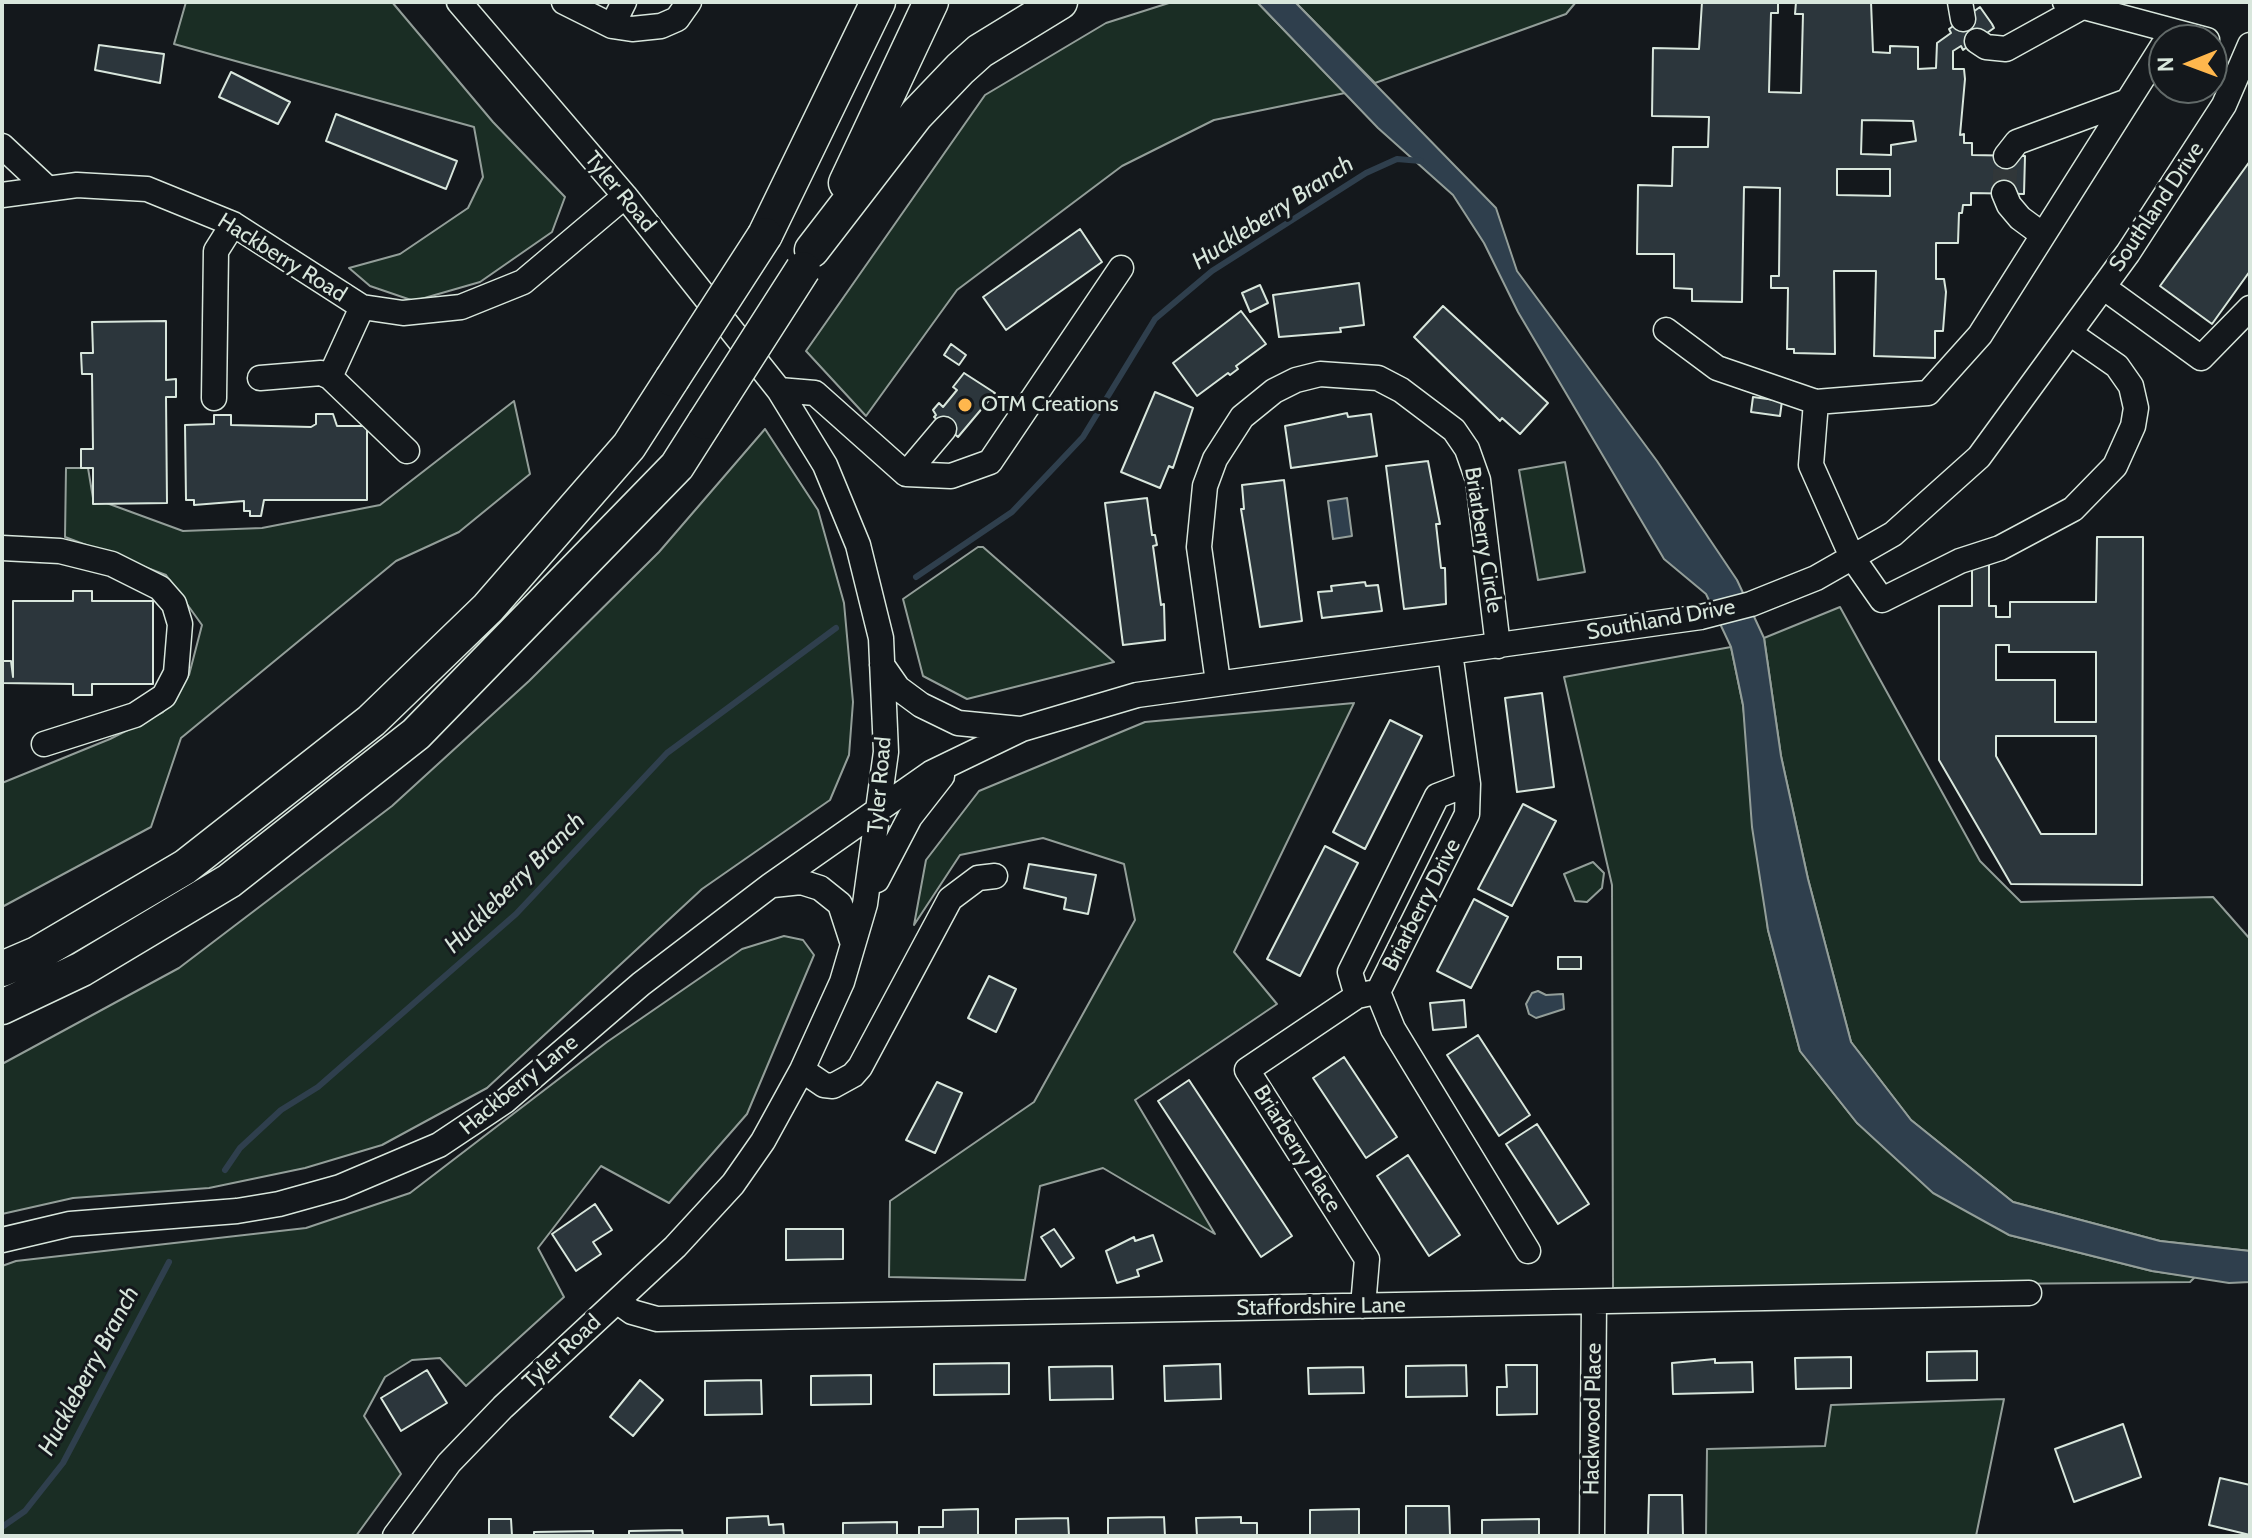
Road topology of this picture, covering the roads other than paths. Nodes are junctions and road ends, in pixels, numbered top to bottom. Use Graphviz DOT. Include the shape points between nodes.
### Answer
graph roads {
  1 [pos="459,2"];
  2 [pos="564,2"];
  3 [pos="624,2"];
  4 [pos="689,2"];
  5 [pos="878,2"];
  6 [pos="931,2"];
  7 [pos="1060,2"];
  8 [pos="2074,4"];
  9 [pos="612,26"];
  10 [pos="2148,31"];
  11 [pos="1977,41"];
  12 [pos="2228,49"];
  13 [pos="2248,57"];
  14 [pos="2148,70"];
  15 [pos="2128,101"];
  16 [pos="2,146"];
  17 [pos="2006,156"];
  18 [pos="46,187"];
  19 [pos="2004,193"];
  20 [pos="2,195"];
  21 [pos="625,196"];
  22 [pos="233,224"];
  23 [pos="2043,235"];
  24 [pos="807,260"];
  25 [pos="1121,268"];
  26 [pos="2103,287"];
  27 [pos="362,307"];
  28 [pos="2250,308"];
  29 [pos="1666,330"];
  30 [pos="2071,334"];
  31 [pos="330,377"];
  32 [pos="260,378"];
  33 [pos="779,390"];
  34 [pos="214,398"];
  35 [pos="1816,402"];
  36 [pos="944,429"];
  37 [pos="407,451"];
  38 [pos="906,474"];
  39 [pos="2,548"];
  40 [pos="1852,557"];
  41 [pos="1498,646"];
  42 [pos="1450,652"];
  43 [pos="882,665"];
  44 [pos="1218,682"];
  45 [pos="1022,729"];
  46 [pos="44,744"];
  47 [pos="961,759"];
  48 [pos="1468,784"];
  49 [pos="881,808"];
  50 [pos="995,876"];
  51 [pos="771,885"];
  52 [pos="865,904"];
  53 [pos="853,944"];
  54 [pos="2,969"];
  55 [pos="1367,994"];
  56 [pos="2,1007"];
  57 [pos="802,1070"];
  58 [pos="2,1240"];
  59 [pos="1528,1251"];
  60 [pos="2029,1293"];
  61 [pos="618,1302"];
  62 [pos="1594,1303"];
  63 [pos="1363,1306"];
  64 [pos="395,1536"];
  65 [pos="1592,1536"];
  1 -- 21 [label="street, Tyler Road"];
  2 -- 9 [label="street"];
  3 -- 9 [label="street"];
  4 -- 9 [label="street" via="677,19 661,26"];
  5 -- 54 [label="highway, bridge" via="765,235 629,446 488,608 371,721 185,867"];
  6 -- 24 [label="highway"];
  7 -- 24 [label="highway" via="960,69 916,115"];
  8 -- 10 [label="street"];
  8 -- 11 [label="street" via="2006,49"];
  12 -- 13 [label="street"];
  13 -- 26 [label="street, Southland Drive" via="2224,105"];
  14 -- 15 [label="street"];
  15 -- 17 [label="street" via="2017,142"];
  15 -- 23 [label="street"];
  16 -- 18 [label="street"];
  18 -- 20 [label="street, Hackberry Road"];
  18 -- 22 [label="street, Hackberry Road" via="139,187"];
  19 -- 23 [label="street" via="2020,218"];
  21 -- 27 [label="street, Hackberry Road" via="540,269 503,292 434,311"];
  21 -- 33 [label="street, Tyler Road"];
  22 -- 27 [label="street, Hackberry Road"];
  22 -- 34 [label="street" via="216,251"];
  23 -- 35 [label="street" via="1980,335 1928,393"];
  24 -- 56 [label="highway, bridge" via="677,466 416,734 229,881 82,969"];
  25 -- 38 [label="street" via="990,462 951,476"];
  26 -- 28 [label="street" via="2201,358"];
  26 -- 30 [label="street, Southland Drive"];
  27 -- 31 [label="street"];
  29 -- 35 [label="street" via="1717,368"];
  30 -- 40 [label="street, Southland Drive" via="1979,457 1893,534"];
  30 -- 40 [label="street" via="2117,366 2131,386 2136,408 2115,466 2073,509 1882,600"];
  31 -- 32 [label="street" via="321,373"];
  31 -- 37 [label="street"];
  33 -- 38 [label="street" via="815,393"];
  33 -- 43 [label="street, Tyler Road" via="825,465 858,545 881,638"];
  35 -- 40 [label="street" via="1811,465"];
  36 -- 38 [label="street"];
  39 -- 46 [label="street" via="60,551 112,564 160,588 174,604 180,624 176,673 164,696 135,715"];
  40 -- 41 [label="street, Southland Drive" via="1751,604 1644,626"];
  41 -- 42 [label="street, Southland Drive"];
  41 -- 44 [label="street, Briarberry Circle" via="1478,480 1467,449 1454,430 1378,378 1320,374 1274,391 1242,417 1205,486 1199,547"];
  42 -- 44 [label="street, Southland Drive"];
  42 -- 48 [label="street, Briarberry Drive"];
  43 -- 45 [label="street" via="898,688 958,723"];
  43 -- 49 [label="street, Tyler Road" via="886,752"];
  44 -- 45 [label="street, Southland Drive" via="1098,704"];
  45 -- 47 [label="street, Southland Drive"];
  47 -- 49 [label="street, Southland Drive"];
  47 -- 52 [label="street" via="910,817"];
  48 -- 55 [label="street, Briarberry Drive" via="1467,814"];
  48 -- 55 [label="street, Briarberry Drive" via="1437,796 1350,972"];
  49 -- 51 [label="street, Hackberry Lane"];
  49 -- 52 [label="street, Tyler Road"];
  50 -- 57 [label="street" via="978,878 950,899 853,1075 833,1086"];
  51 -- 53 [label="street" via="801,882 820,888 840,904"];
  51 -- 58 [label="street, Hackberry Lane" via="641,984 505,1101 406,1161 279,1204 96,1221"];
  52 -- 53 [label="street, Tyler Road"];
  53 -- 57 [label="street, Tyler Road" via="842,982"];
  55 -- 59 [label="street"];
  55 -- 63 [label="street, Briarberry Place" via="1247,1070 1367,1259"];
  57 -- 61 [label="street, Tyler Road" via="733,1184"];
  60 -- 62 [label="street, Staffordshire Lane"];
  61 -- 63 [label="street, Staffordshire Lane" via="657,1319"];
  61 -- 64 [label="street, Tyler Road" via="460,1452"];
  62 -- 63 [label="street, Staffordshire Lane"];
  62 -- 65 [label="street, Hackwood Place"];
}
